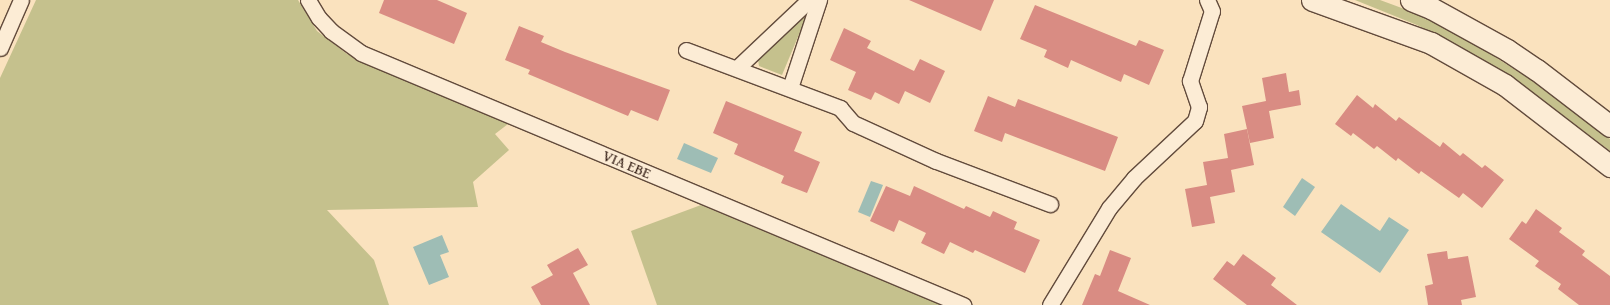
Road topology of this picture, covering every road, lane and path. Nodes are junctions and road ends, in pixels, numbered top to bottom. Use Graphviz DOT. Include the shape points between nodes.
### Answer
graph roads {
  1 [pos="21,0"];
  2 [pos="308,0"];
  3 [pos="809,0"];
  4 [pos="819,0"];
  5 [pos="1207,0"];
  6 [pos="1312,0"];
  7 [pos="1410,0"];
  8 [pos="0,48"];
  9 [pos="686,50"];
  10 [pos="737,68"];
  11 [pos="790,88"];
  12 [pos="1610,126"];
  13 [pos="1610,166"];
  14 [pos="1050,204"];
  15 [pos="963,305"];
  16 [pos="1050,305"];
  1 -- 8 [label="street"];
  2 -- 15 [label="street, VIA EBE" via="331,31 361,53"];
  3 -- 10 [label="street"];
  4 -- 11 [label="street"];
  5 -- 16 [label="street" via="1212,11 1190,81 1199,107 1195,120 1134,178 1109,208"];
  6 -- 13 [label="main road" via="1431,43 1505,85"];
  7 -- 12 [label="main road" via="1431,8 1507,50"];
  9 -- 10 [label="street"];
  10 -- 11 [label="street"];
  11 -- 14 [label="street" via="840,108 853,123 936,161"];
}
